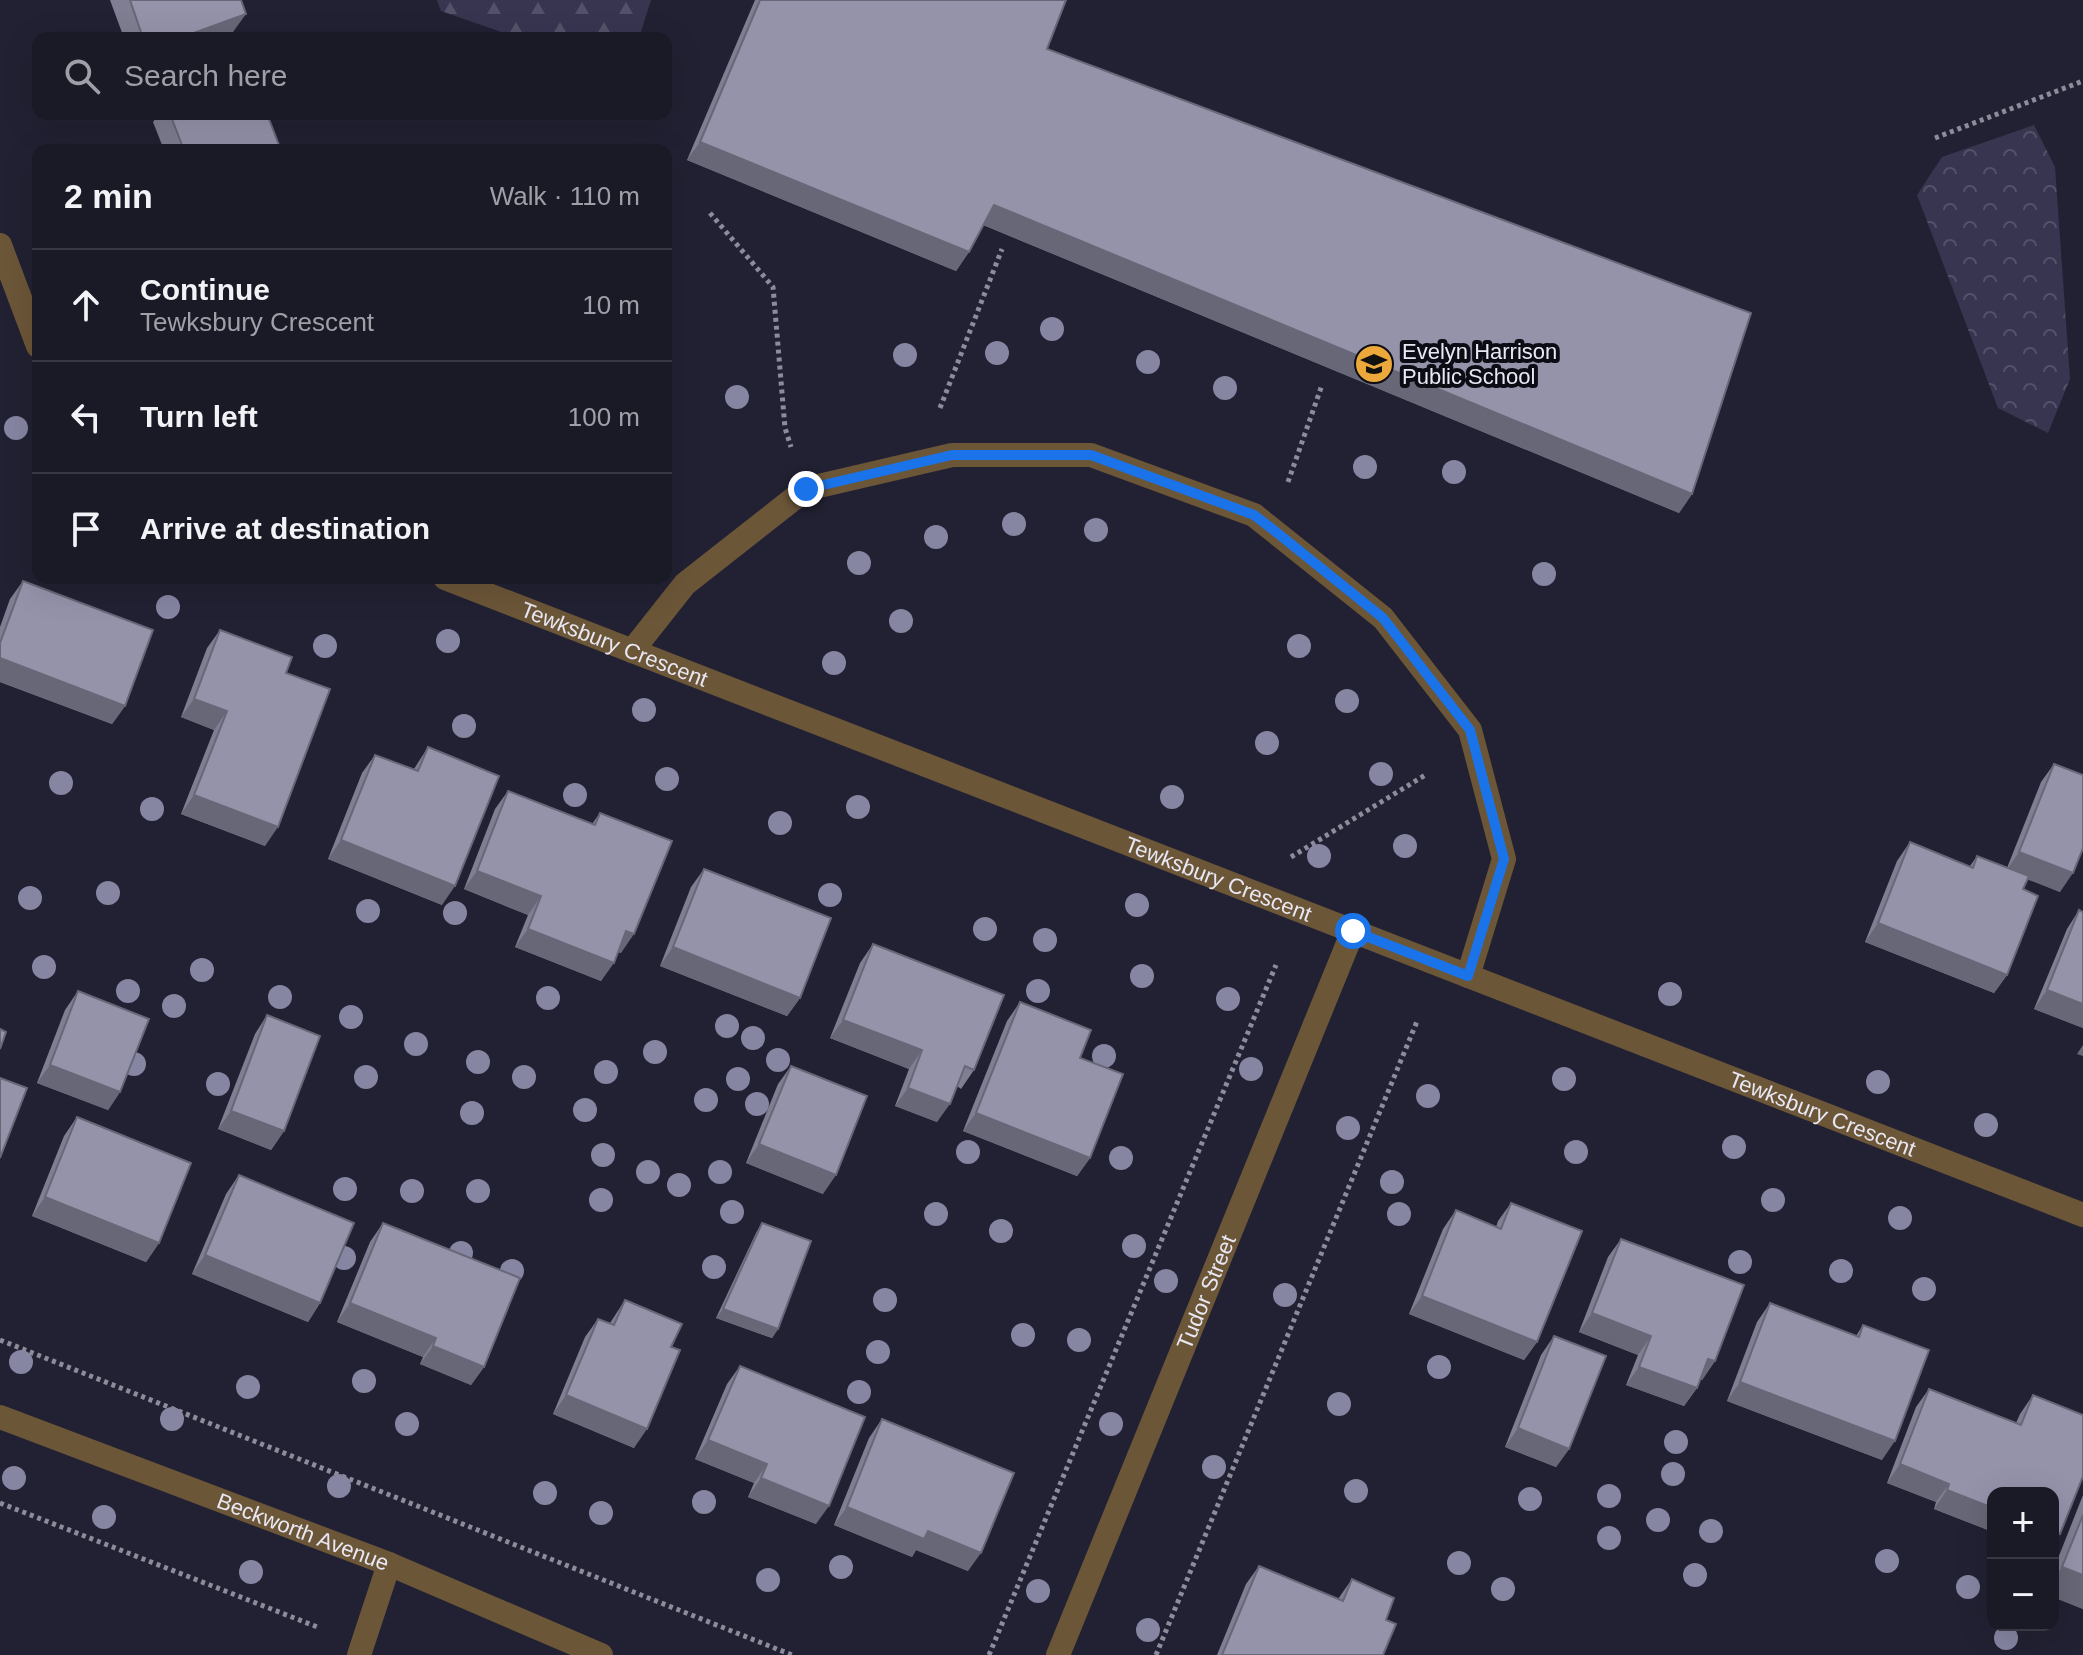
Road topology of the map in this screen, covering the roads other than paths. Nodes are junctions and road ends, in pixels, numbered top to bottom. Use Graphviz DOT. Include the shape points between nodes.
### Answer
graph roads {
  1 [pos="0,245"];
  2 [pos="32,330"];
  3 [pos="460,584"];
  4 [pos="632,651"];
  5 [pos="1353,931"];
  6 [pos="1468,976"];
  7 [pos="2083,1215"];
  8 [pos="0,1417"];
  9 [pos="389,1564"];
  10 [pos="361,1650"];
  11 [pos="601,1655"];
  12 [pos="1058,1655"];
  1 -- 2 [label="street"];
  3 -- 4 [label="street, Tewksbury Crescent"];
  4 -- 5 [label="street, Tewksbury Crescent"];
  4 -- 6 [label="street" via="685,584 806,489 952,455 1091,455 1254,515 1383,618 1470,730 1504,859"];
  5 -- 6 [label="street, Tewksbury Crescent"];
  5 -- 12 [label="street, Tudor Street"];
  6 -- 7 [label="street, Tewksbury Crescent"];
  8 -- 9 [label="street, Beckworth Avenue"];
  9 -- 10 [label="street"];
  9 -- 11 [label="street, Beckworth Avenue"];
}
